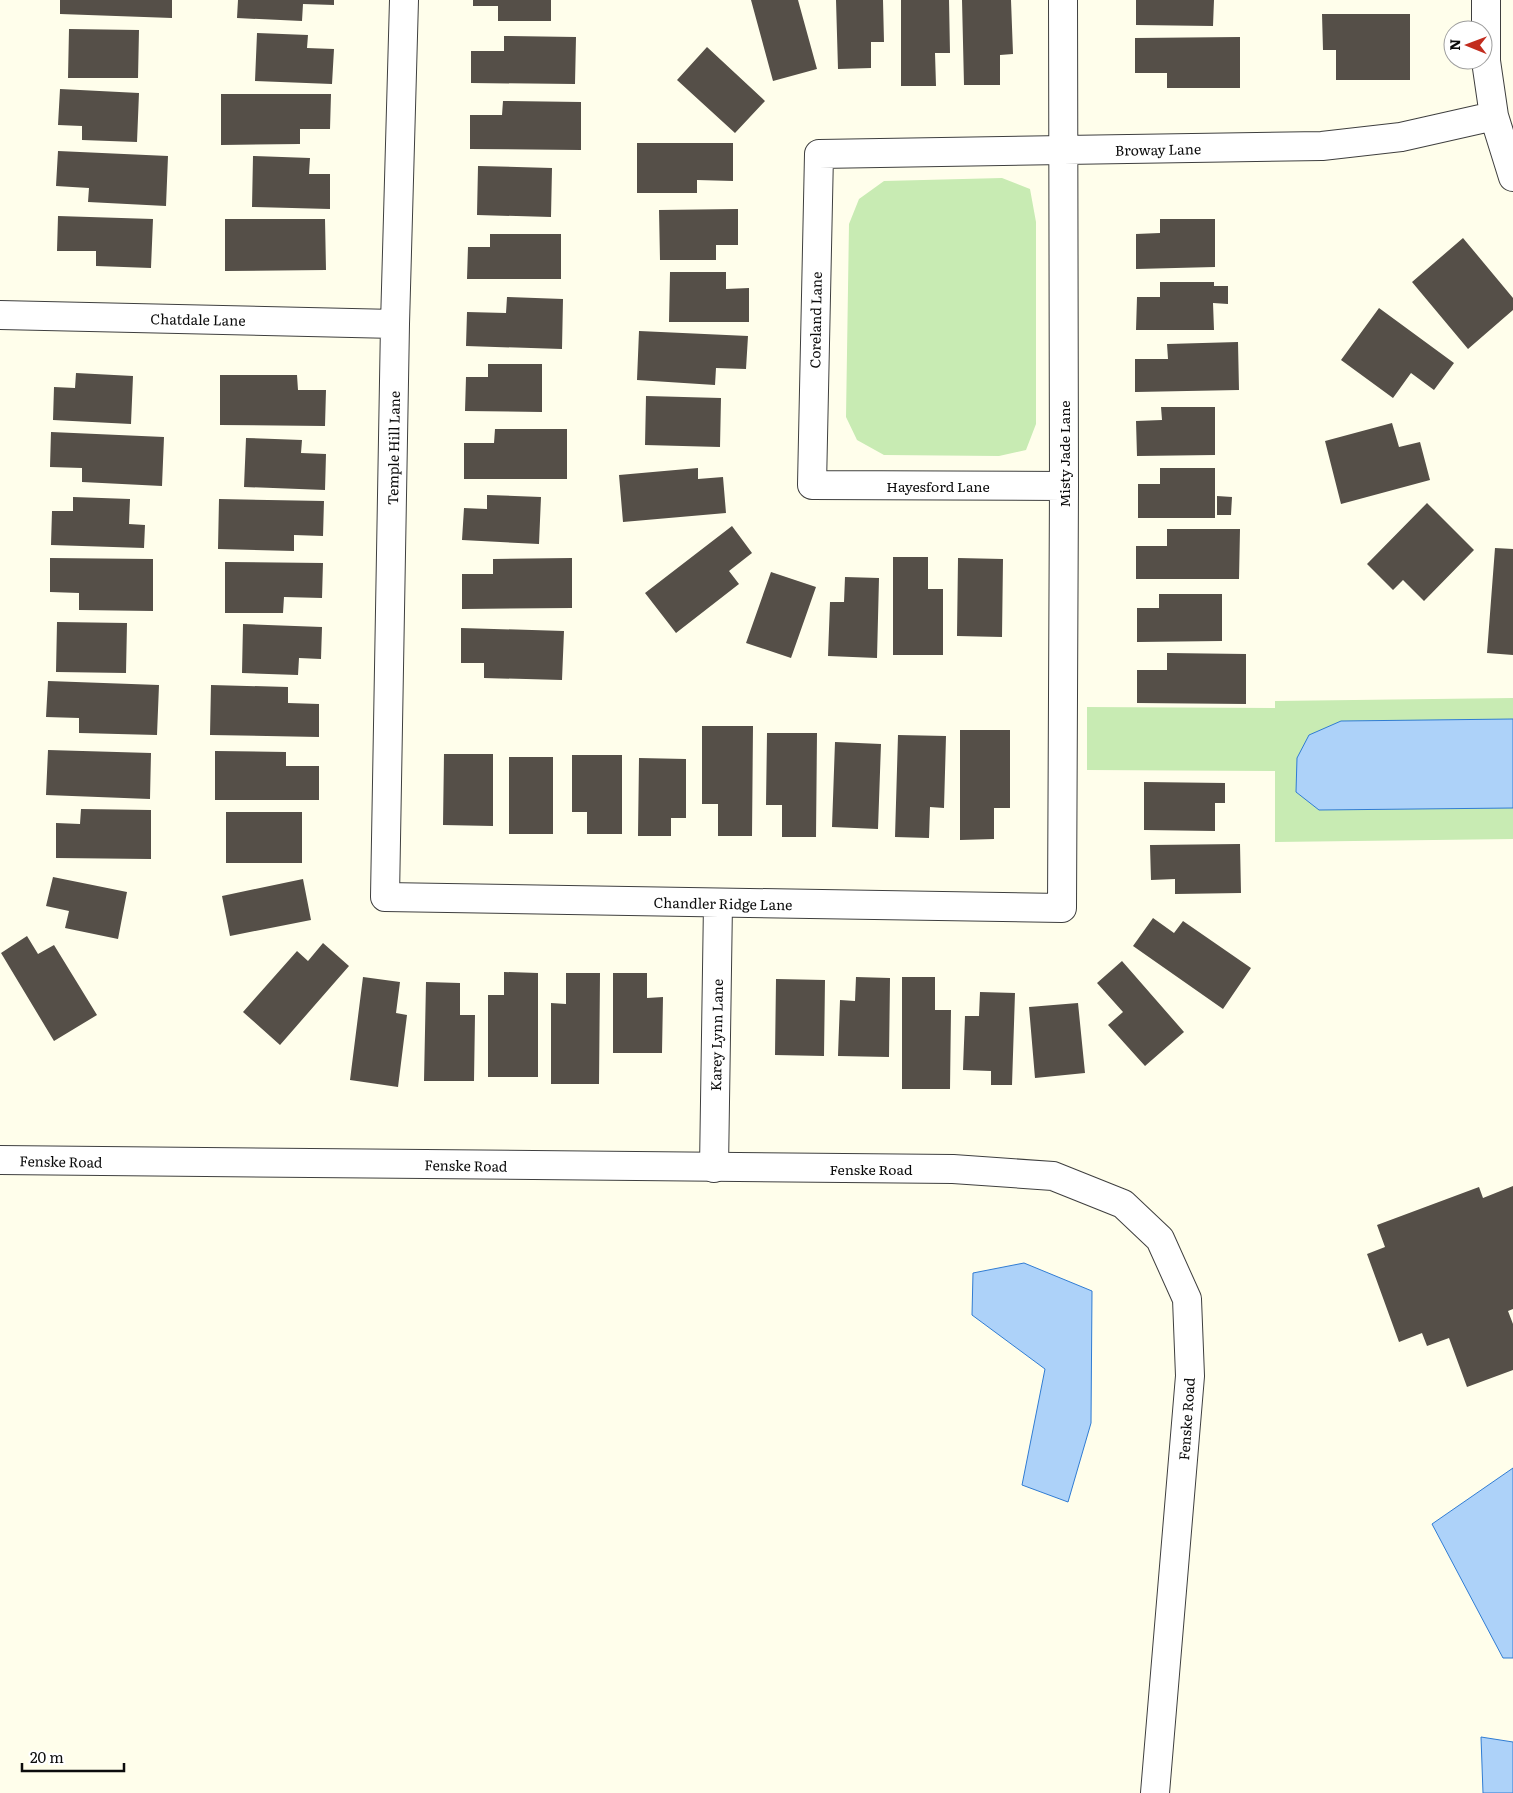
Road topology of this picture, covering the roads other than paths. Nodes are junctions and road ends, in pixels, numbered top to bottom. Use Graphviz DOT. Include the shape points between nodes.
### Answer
graph roads {
  1 [pos="404,0"];
  2 [pos="1063,0"];
  3 [pos="1486,0"];
  4 [pos="1494,116"];
  5 [pos="1062,150"];
  6 [pos="819,154"];
  7 [pos="1513,177"];
  8 [pos="0,315"];
  9 [pos="395,324"];
  10 [pos="812,485"];
  11 [pos="1064,486"];
  12 [pos="384,897"];
  13 [pos="718,903"];
  14 [pos="1062,908"];
  15 [pos="0,1160"];
  16 [pos="714,1168"];
  17 [pos="1155,1793"];
  1 -- 9 [label="street, Temple Hill Lane"];
  2 -- 5 [label="street, Misty Jade Lane"];
  3 -- 4 [label="street" via="1486,60"];
  4 -- 5 [label="street, Broway Lane" via="1401,136 1322,146"];
  4 -- 7 [label="street"];
  5 -- 6 [label="street, Broway Lane"];
  5 -- 11 [label="street, Misty Jade Lane"];
  6 -- 10 [label="street, Coreland Lane"];
  8 -- 9 [label="street, Chatdale Lane"];
  9 -- 12 [label="street, Temple Hill Lane"];
  10 -- 11 [label="street, Hayesford Lane"];
  11 -- 14 [label="street, Misty Jade Lane"];
  12 -- 13 [label="street, Chandler Ridge Lane"];
  13 -- 14 [label="street, Chandler Ridge Lane"];
  13 -- 16 [label="street, Karey Lynn Lane"];
  15 -- 16 [label="street, Fenske Road"];
  16 -- 17 [label="street, Fenske Road" via="954,1169 1052,1176 1124,1204 1160,1239 1187,1299 1190,1376"];
}
